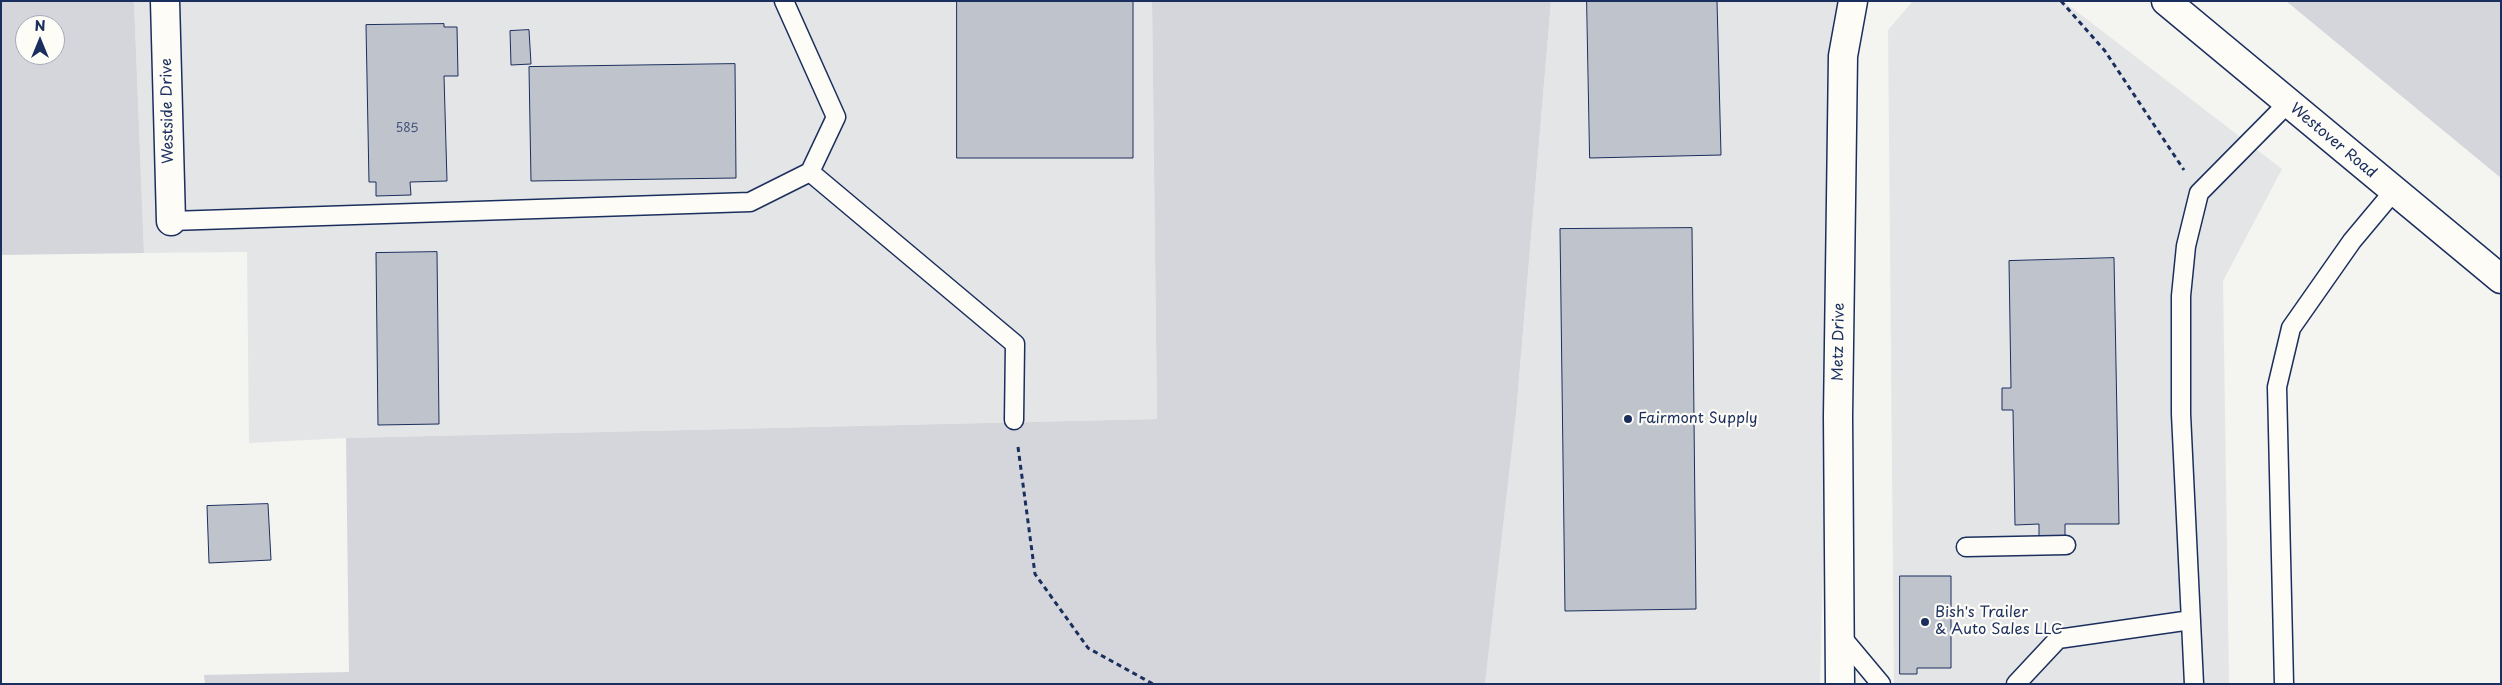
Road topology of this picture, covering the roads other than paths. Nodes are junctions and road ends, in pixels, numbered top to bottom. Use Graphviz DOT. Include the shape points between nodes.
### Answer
graph roads {
  1 [pos="165,1"];
  2 [pos="784,1"];
  3 [pos="1853,1"];
  4 [pos="2166,1"];
  5 [pos="2288,104"];
  6 [pos="810,172"];
  7 [pos="2393,192"];
  8 [pos="171,221"];
  9 [pos="2501,280"];
  10 [pos="1014,420"];
  11 [pos="2066,545"];
  12 [pos="1966,547"];
  13 [pos="2191,620"];
  14 [pos="1840,635"];
  15 [pos="1840,684"];
  16 [pos="1881,684"];
  17 [pos="2016,684"];
  18 [pos="2194,684"];
  19 [pos="2284,684"];
  1 -- 8 [label="street, Westside Drive"];
  2 -- 6 [label="lane" via="836,117"];
  3 -- 14 [label="street, Metz Drive" via="1843,56 1838,416"];
  4 -- 5 [label="street, Westover Road"];
  5 -- 7 [label="street, Westover Road"];
  5 -- 13 [label="lane" via="2199,194 2186,246 2181,296 2181,414"];
  6 -- 8 [label="lane" via="750,202"];
  6 -- 10 [label="lane" via="1015,344"];
  7 -- 9 [label="street, Westover Road"];
  7 -- 19 [label="lane" via="2352,241 2290,328 2278,397"];
  11 -- 12 [label="lane"];
  13 -- 17 [label="lane" via="2058,639"];
  13 -- 18 [label="lane"];
  14 -- 15 [label="street, Metz Drive"];
  14 -- 16 [label="lane"];
}
